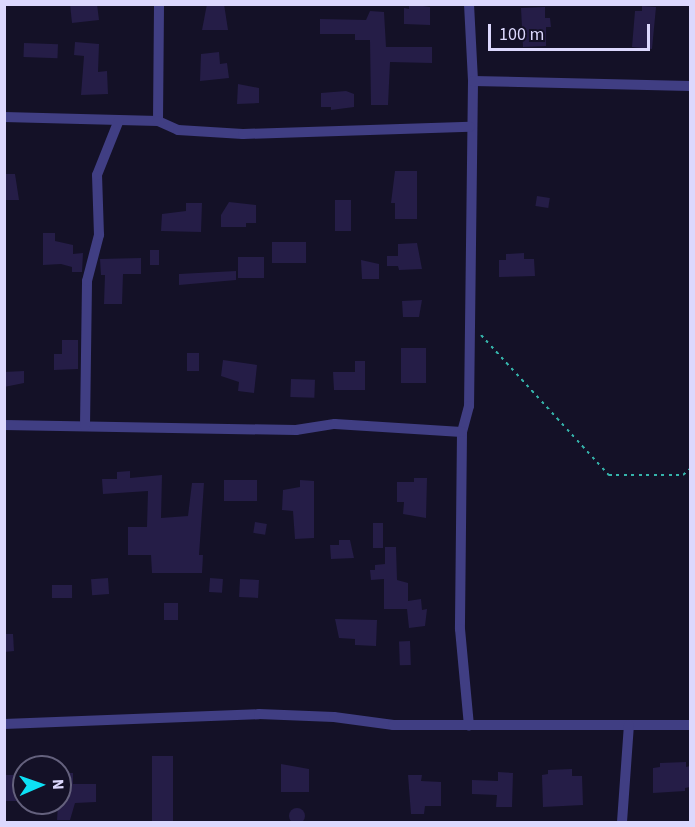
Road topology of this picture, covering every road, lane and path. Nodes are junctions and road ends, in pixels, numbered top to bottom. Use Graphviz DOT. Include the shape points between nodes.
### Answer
graph roads {
  1 [pos="159,4"];
  2 [pos="469,4"];
  3 [pos="473,81"];
  4 [pos="690,86"];
  5 [pos="4,117"];
  6 [pos="119,120"];
  7 [pos="158,121"];
  8 [pos="470,127"];
  9 [pos="468,320"];
  10 [pos="4,425"];
  11 [pos="85,426"];
  12 [pos="462,432"];
  13 [pos="690,469"];
  14 [pos="4,724"];
  15 [pos="629,724"];
  16 [pos="690,725"];
  17 [pos="469,726"];
  18 [pos="622,822"];
  1 -- 7 [label="street"];
  2 -- 3 [label="street"];
  3 -- 4 [label="street"];
  3 -- 8 [label="street"];
  5 -- 6 [label="street"];
  6 -- 7 [label="street"];
  6 -- 11 [label="street" via="97,175 99,235 87,281"];
  7 -- 8 [label="street" via="178,130 243,134"];
  8 -- 9 [label="street"];
  9 -- 12 [label="street" via="469,406"];
  9 -- 13 [label="path" via="556,422 609,475 683,475"];
  10 -- 11 [label="street"];
  11 -- 12 [label="street" via="296,430 335,424"];
  12 -- 17 [label="street" via="460,629"];
  14 -- 17 [label="street" via="259,714"];
  15 -- 16 [label="street"];
  15 -- 17 [label="street"];
  15 -- 18 [label="street"];
}
